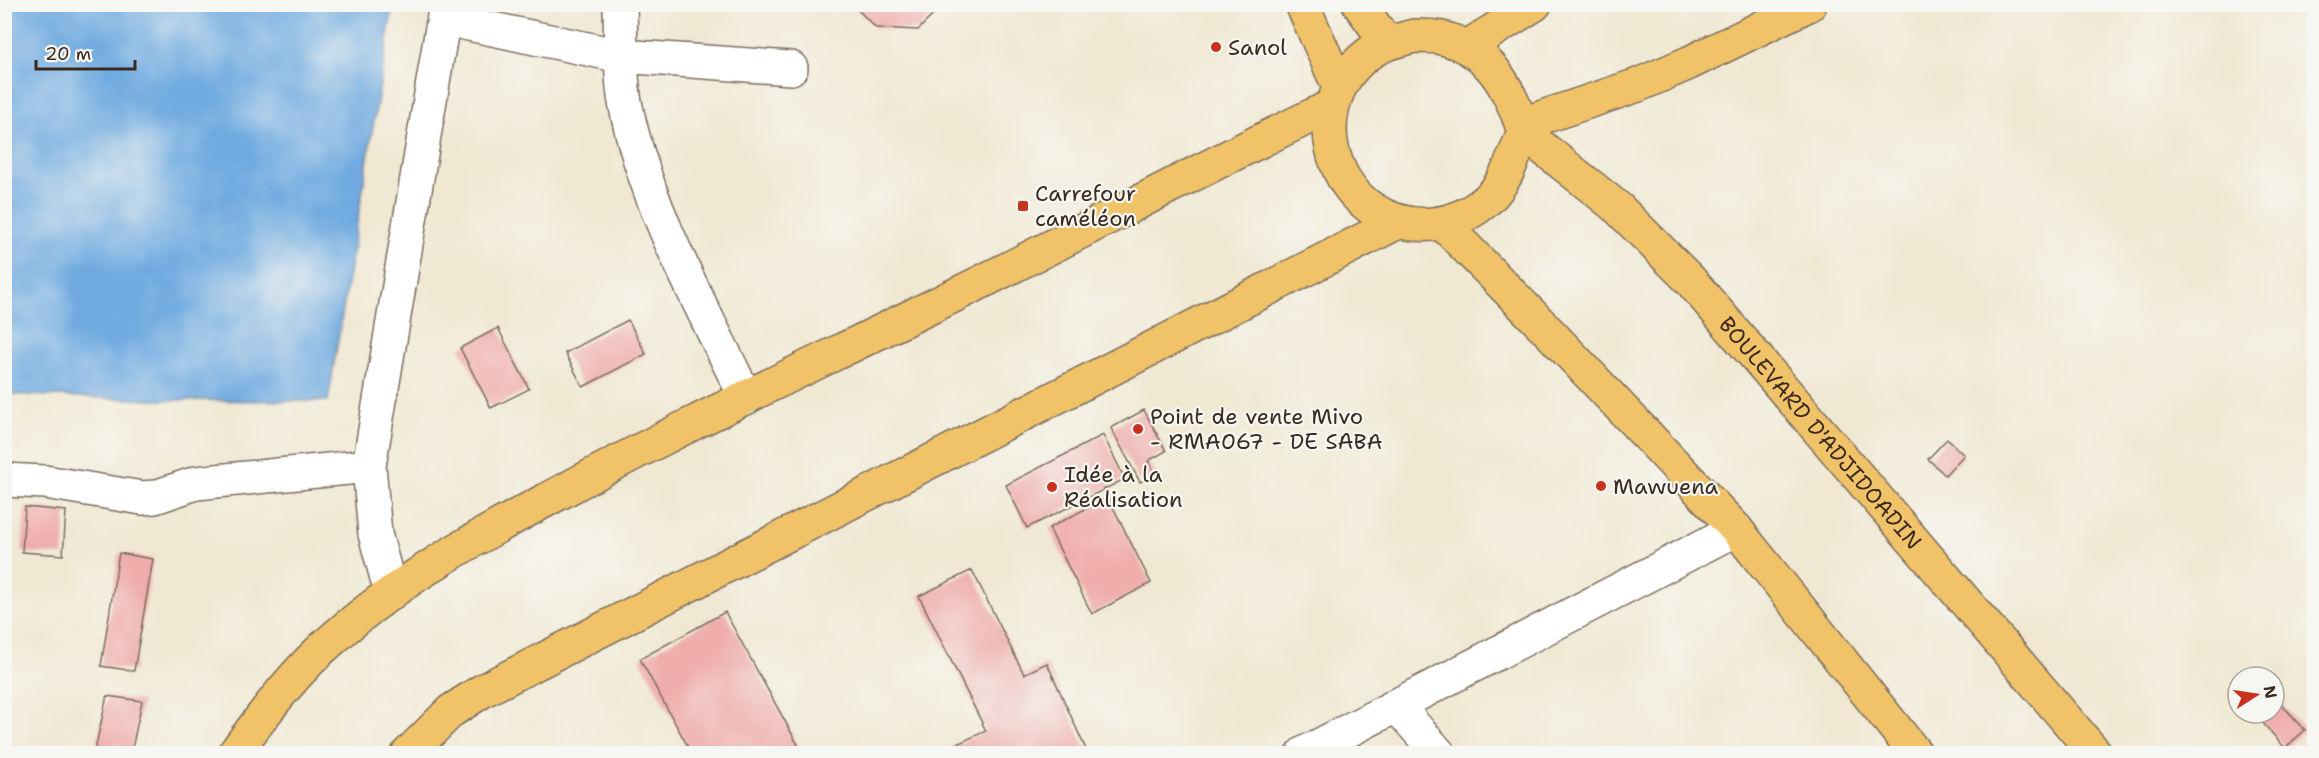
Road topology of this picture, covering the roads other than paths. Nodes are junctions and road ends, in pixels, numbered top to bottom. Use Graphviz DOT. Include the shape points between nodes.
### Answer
graph roads {
  1 [pos="620,4"];
  2 [pos="1302,4"];
  3 [pos="1359,4"];
  4 [pos="1535,4"];
  5 [pos="1810,4"];
  6 [pos="446,12"];
  7 [pos="1387,43"];
  8 [pos="1467,47"];
  9 [pos="621,56"];
  10 [pos="791,68"];
  11 [pos="1336,96"];
  12 [pos="1523,129"];
  13 [pos="1398,222"];
  14 [pos="1442,223"];
  15 [pos="746,398"];
  16 [pos="369,466"];
  17 [pos="4,480"];
  18 [pos="1736,529"];
  19 [pos="391,594"];
  20 [pos="1396,705"];
  21 [pos="234,753"];
  22 [pos="408,753"];
  23 [pos="1303,753"];
  24 [pos="1439,753"];
  25 [pos="1916,753"];
  26 [pos="2096,753"];
  1 -- 9 [label="street"];
  2 -- 11 [label="main road"];
  3 -- 7 [label="main road"];
  4 -- 8 [label="main road"];
  5 -- 12 [label="main road" via="1689,63"];
  6 -- 9 [label="street"];
  6 -- 16 [label="street"];
  7 -- 8 [label="main road" via="1414,36 1441,37"];
  7 -- 11 [label="main road" via="1352,69"];
  8 -- 12 [label="main road" via="1494,68"];
  9 -- 10 [label="street"];
  9 -- 15 [label="street" via="624,100 661,218"];
  11 -- 13 [label="main road" via="1329,135 1335,164 1350,190 1371,209"];
  11 -- 15 [label="main road" via="1248,146"];
  12 -- 14 [label="main road" via="1506,176 1490,198 1468,214"];
  12 -- 26 [label="main road, BOULEVARD D'ADJIDOADIN" via="1618,208 1690,280"];
  13 -- 14 [label="main road"];
  13 -- 22 [label="main road" via="482,691 451,711"];
  14 -- 18 [label="main road"];
  15 -- 19 [label="main road" via="634,452 483,533"];
  16 -- 17 [label="street" via="196,483 142,498 45,482"];
  16 -- 19 [label="street" via="375,534"];
  18 -- 20 [label="street"];
  18 -- 25 [label="main road"];
  19 -- 21 [label="main road" via="336,636 287,683"];
  20 -- 23 [label="street"];
  20 -- 24 [label="street"];
}
